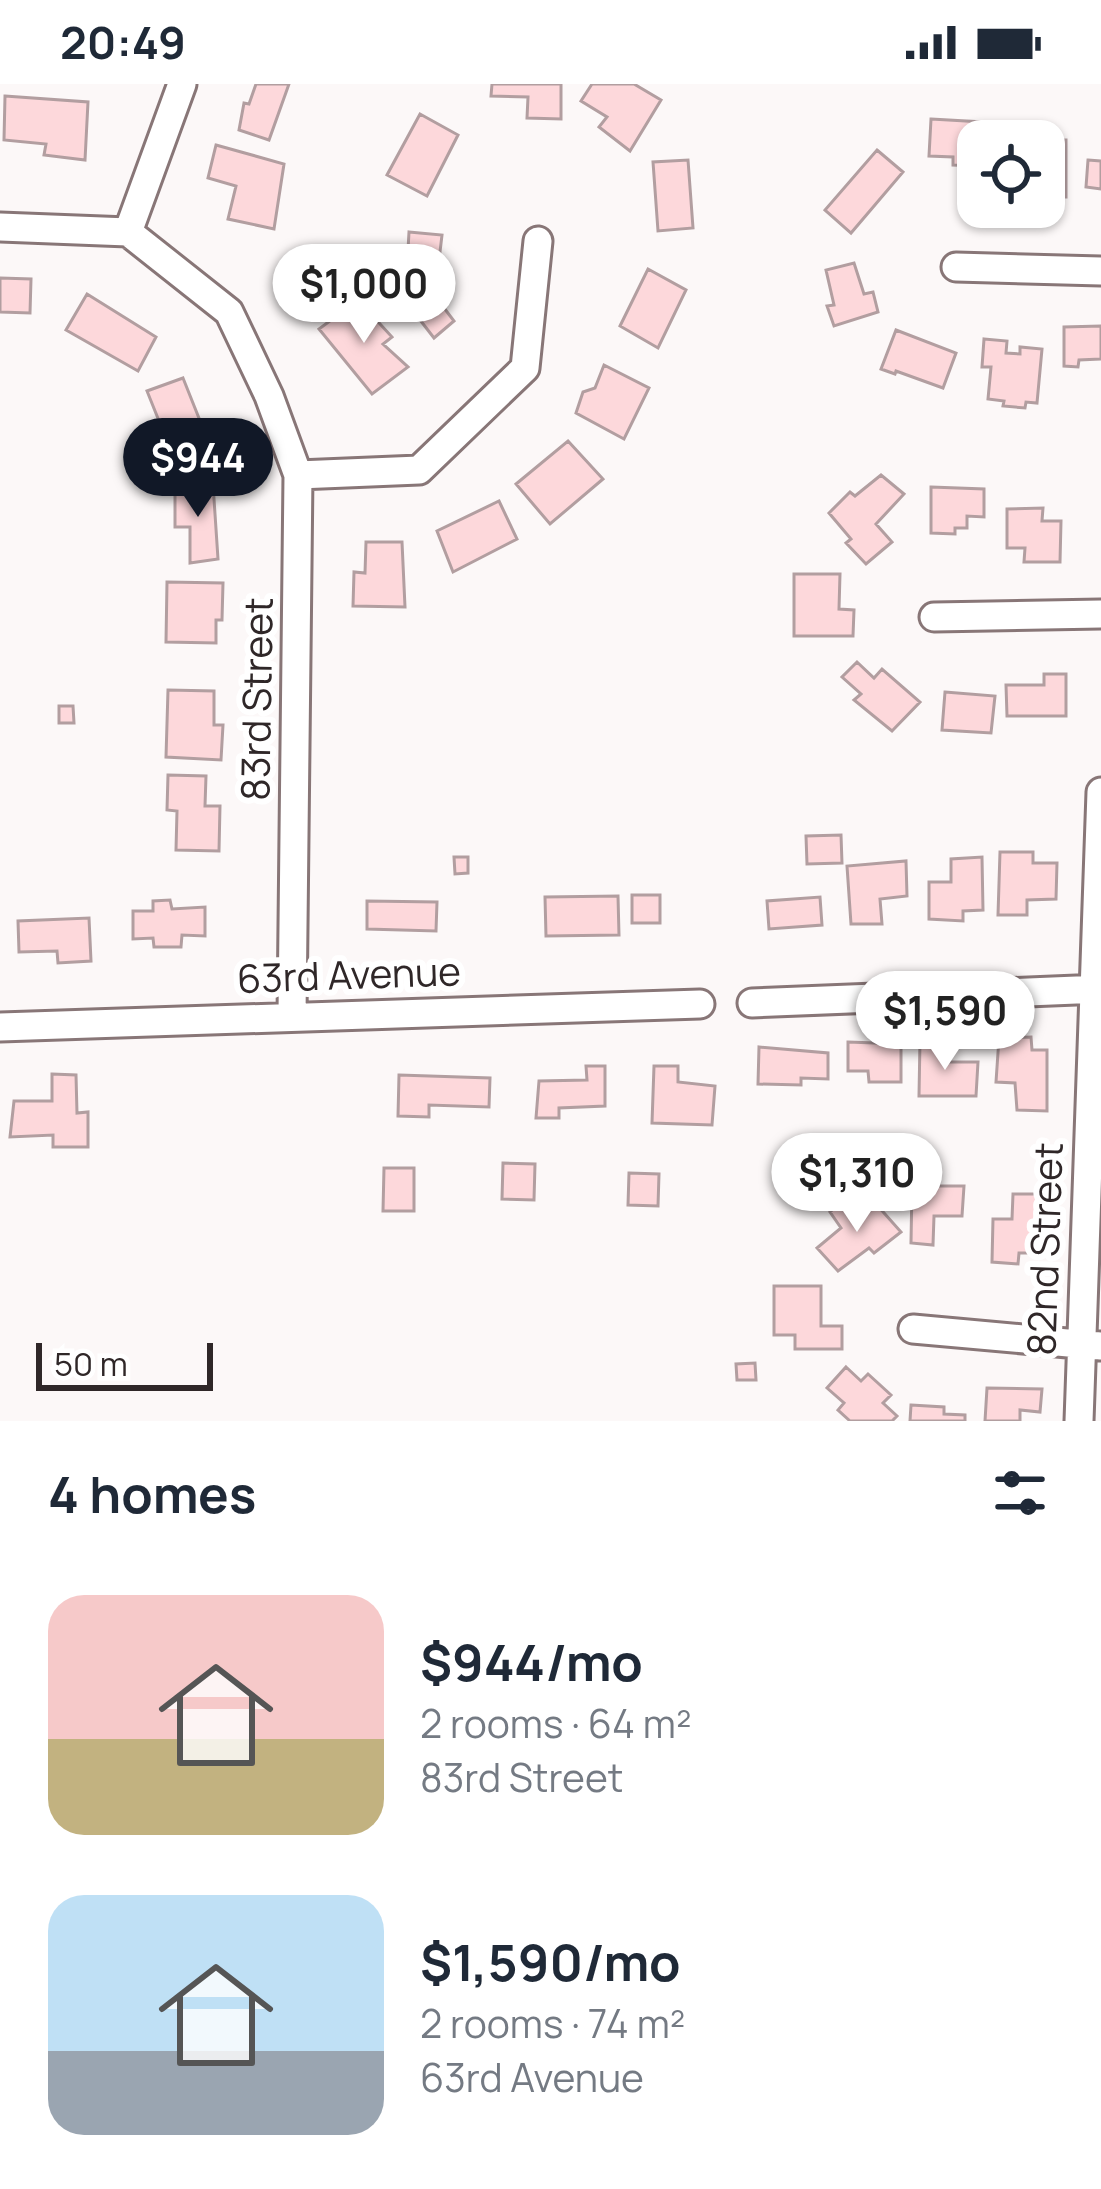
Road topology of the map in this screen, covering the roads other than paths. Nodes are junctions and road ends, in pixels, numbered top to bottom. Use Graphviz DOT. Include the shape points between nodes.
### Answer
graph roads {
  1 [pos="182,84"];
  2 [pos="0,227"];
  3 [pos="128,232"];
  4 [pos="538,241"];
  5 [pos="956,267"];
  6 [pos="1101,271"];
  7 [pos="298,476"];
  8 [pos="1101,614"];
  9 [pos="934,617"];
  10 [pos="1101,792"];
  11 [pos="1098,989"];
  12 [pos="752,1003"];
  13 [pos="700,1004"];
  14 [pos="292,1015"];
  15 [pos="0,1027"];
  16 [pos="913,1329"];
  17 [pos="1090,1346"];
  18 [pos="1079,1421"];
  1 -- 3 [label="street"];
  2 -- 3 [label="street"];
  3 -- 7 [label="street, 83rd Street" via="229,312"];
  4 -- 7 [label="street" via="525,368 419,470"];
  5 -- 6 [label="street"];
  7 -- 14 [label="street, 83rd Street"];
  8 -- 9 [label="street"];
  10 -- 11 [label="street, 82nd Street"];
  11 -- 12 [label="street"];
  11 -- 17 [label="street, 82nd Street"];
  13 -- 14 [label="street, 63rd Avenue"];
  14 -- 15 [label="street, 63rd Avenue"];
  16 -- 17 [label="street"];
  17 -- 18 [label="street, 82nd Street"];
}
